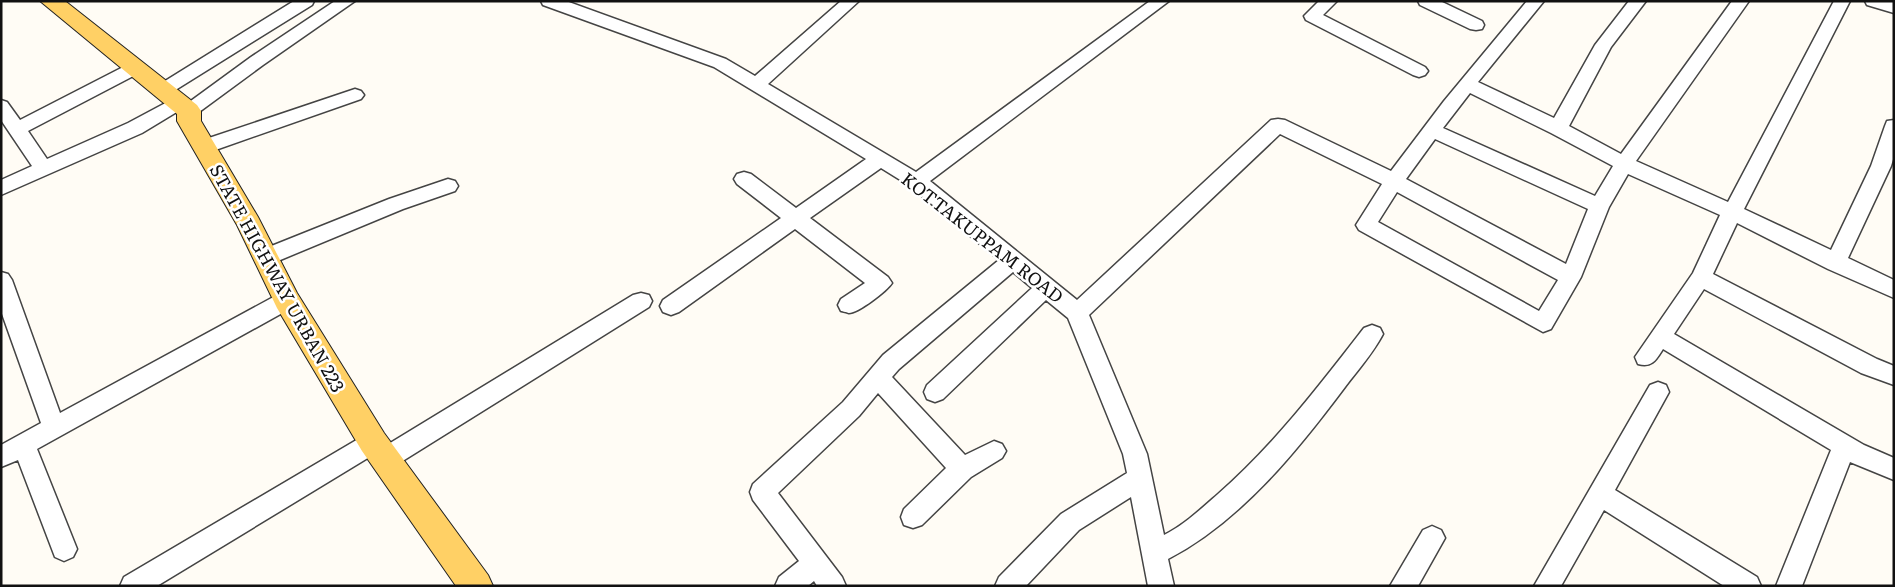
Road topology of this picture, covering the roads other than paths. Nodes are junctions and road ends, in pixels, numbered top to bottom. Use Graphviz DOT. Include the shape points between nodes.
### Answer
graph roads {
  1 [pos="51,1"];
  2 [pos="306,1"];
  3 [pos="347,1"];
  4 [pos="851,1"];
  5 [pos="1161,1"];
  6 [pos="1329,1"];
  7 [pos="1426,1"];
  8 [pos="1536,1"];
  9 [pos="1638,1"];
  10 [pos="1741,1"];
  11 [pos="1842,1"];
  12 [pos="1873,1"];
  13 [pos="564,3"];
  14 [pos="1894,8"];
  15 [pos="1476,25"];
  16 [pos="135,68"];
  17 [pos="1420,70"];
  18 [pos="1467,84"];
  19 [pos="756,85"];
  20 [pos="355,95"];
  21 [pos="177,102"];
  22 [pos="1,106"];
  23 [pos="1894,126"];
  24 [pos="1558,128"];
  25 [pos="17,129"];
  26 [pos="1432,130"];
  27 [pos="204,147"];
  28 [pos="880,159"];
  29 [pos="1624,164"];
  30 [pos="44,169"];
  31 [pos="744,179"];
  32 [pos="917,181"];
  33 [pos="1394,181"];
  34 [pos="448,186"];
  35 [pos="1,188"];
  36 [pos="1599,206"];
  37 [pos="1732,212"];
  38 [pos="796,219"];
  39 [pos="266,257"];
  40 [pos="1013,260"];
  41 [pos="1835,263"];
  42 [pos="1571,277"];
  43 [pos="1701,277"];
  44 [pos="1,280"];
  45 [pos="1046,287"];
  46 [pos="1894,290"];
  47 [pos="287,300"];
  48 [pos="641,301"];
  49 [pos="849,305"];
  50 [pos="671,306"];
  51 [pos="1077,312"];
  52 [pos="1372,334"];
  53 [pos="1661,337"];
  54 [pos="1646,357"];
  55 [pos="1894,376"];
  56 [pos="878,377"];
  57 [pos="935,392"];
  58 [pos="1658,392"];
  59 [pos="54,428"];
  60 [pos="24,445"];
  61 [pos="379,451"];
  62 [pos="994,452"];
  63 [pos="1856,452"];
  64 [pos="1,457"];
  65 [pos="962,469"];
  66 [pos="1894,469"];
  67 [pos="1140,478"];
  68 [pos="1600,494"];
  69 [pos="913,517"];
  70 [pos="1432,538"];
  71 [pos="64,549"];
  72 [pos="1154,554"];
  73 [pos="816,563"];
  74 [pos="133,586"];
  75 [pos="476,586"];
  76 [pos="788,586"];
  77 [pos="833,586"];
  78 [pos="1008,586"];
  79 [pos="1161,586"];
  80 [pos="1403,586"];
  81 [pos="1547,586"];
  82 [pos="1748,586"];
  83 [pos="1789,586"];
  1 -- 16 [label="main road"];
  2 -- 21 [label="street"];
  3 -- 21 [label="street" via="257,62"];
  4 -- 19 [label="street"];
  5 -- 32 [label="street"];
  6 -- 17 [label="street" via="1312,16"];
  7 -- 15 [label="street"];
  8 -- 18 [label="street"];
  9 -- 24 [label="street" via="1604,45"];
  10 -- 29 [label="street"];
  11 -- 37 [label="street"];
  12 -- 14 [label="street"];
  13 -- 19 [label="street, KOTTAKUPPAM ROAD" via="720,63"];
  16 -- 21 [label="main road"];
  16 -- 25 [label="street"];
  18 -- 24 [label="street"];
  18 -- 26 [label="street"];
  19 -- 28 [label="street, KOTTAKUPPAM ROAD"];
  20 -- 27 [label="street"];
  21 -- 27 [label="main road, STATE HIGHWAY URBAN 223"];
  21 -- 30 [label="street" via="135,128"];
  22 -- 25 [label="street"];
  23 -- 41 [label="street" via="1881,166"];
  24 -- 29 [label="street"];
  25 -- 30 [label="street"];
  26 -- 33 [label="street"];
  26 -- 36 [label="street"];
  27 -- 39 [label="main road, STATE HIGHWAY URBAN 223"];
  28 -- 32 [label="street, KOTTAKUPPAM ROAD"];
  28 -- 38 [label="street"];
  29 -- 36 [label="street"];
  29 -- 37 [label="street"];
  30 -- 35 [label="street"];
  31 -- 38 [label="street"];
  32 -- 40 [label="street, KOTTAKUPPAM ROAD"];
  33 -- 42 [label="street"];
  33 -- 42 [label="street" via="1366,225 1543,323"];
  33 -- 51 [label="street" via="1278,125"];
  34 -- 39 [label="street"];
  36 -- 42 [label="street"];
  37 -- 41 [label="street"];
  37 -- 43 [label="street"];
  38 -- 49 [label="street" via="881,283"];
  38 -- 50 [label="street"];
  39 -- 47 [label="main road, STATE HIGHWAY URBAN 223"];
  40 -- 45 [label="street, KOTTAKUPPAM ROAD"];
  40 -- 56 [label="street" via="891,362"];
  41 -- 46 [label="street"];
  43 -- 53 [label="street"];
  43 -- 55 [label="street" via="1869,366"];
  44 -- 59 [label="street"];
  45 -- 51 [label="street, KOTTAKUPPAM ROAD"];
  45 -- 57 [label="street"];
  47 -- 59 [label="street"];
  47 -- 61 [label="main road, STATE HIGHWAY URBAN 223"];
  48 -- 61 [label="street"];
  51 -- 67 [label="street, KOTTAKUPPAM ROAD" via="1135,454"];
  52 -- 72 [label="street" via="1311,414 1272,457 1186,535"];
  53 -- 54 [label="street"];
  53 -- 63 [label="street"];
  56 -- 65 [label="street"];
  56 -- 73 [label="street" via="852,409 762,492"];
  58 -- 68 [label="street"];
  59 -- 60 [label="street"];
  60 -- 64 [label="street"];
  60 -- 71 [label="street"];
  61 -- 74 [label="street"];
  61 -- 75 [label="main road, STATE HIGHWAY URBAN 223"];
  62 -- 65 [label="street"];
  63 -- 66 [label="street"];
  63 -- 83 [label="street" via="1848,450 1841,454"];
  65 -- 69 [label="street"];
  67 -- 72 [label="street, KOTTAKUPPAM ROAD"];
  67 -- 78 [label="street" via="1070,522"];
  68 -- 81 [label="street"];
  68 -- 82 [label="street"];
  70 -- 80 [label="street"];
  72 -- 79 [label="street, KOTTAKUPPAM ROAD"];
  73 -- 76 [label="street"];
  73 -- 77 [label="street"];
}
